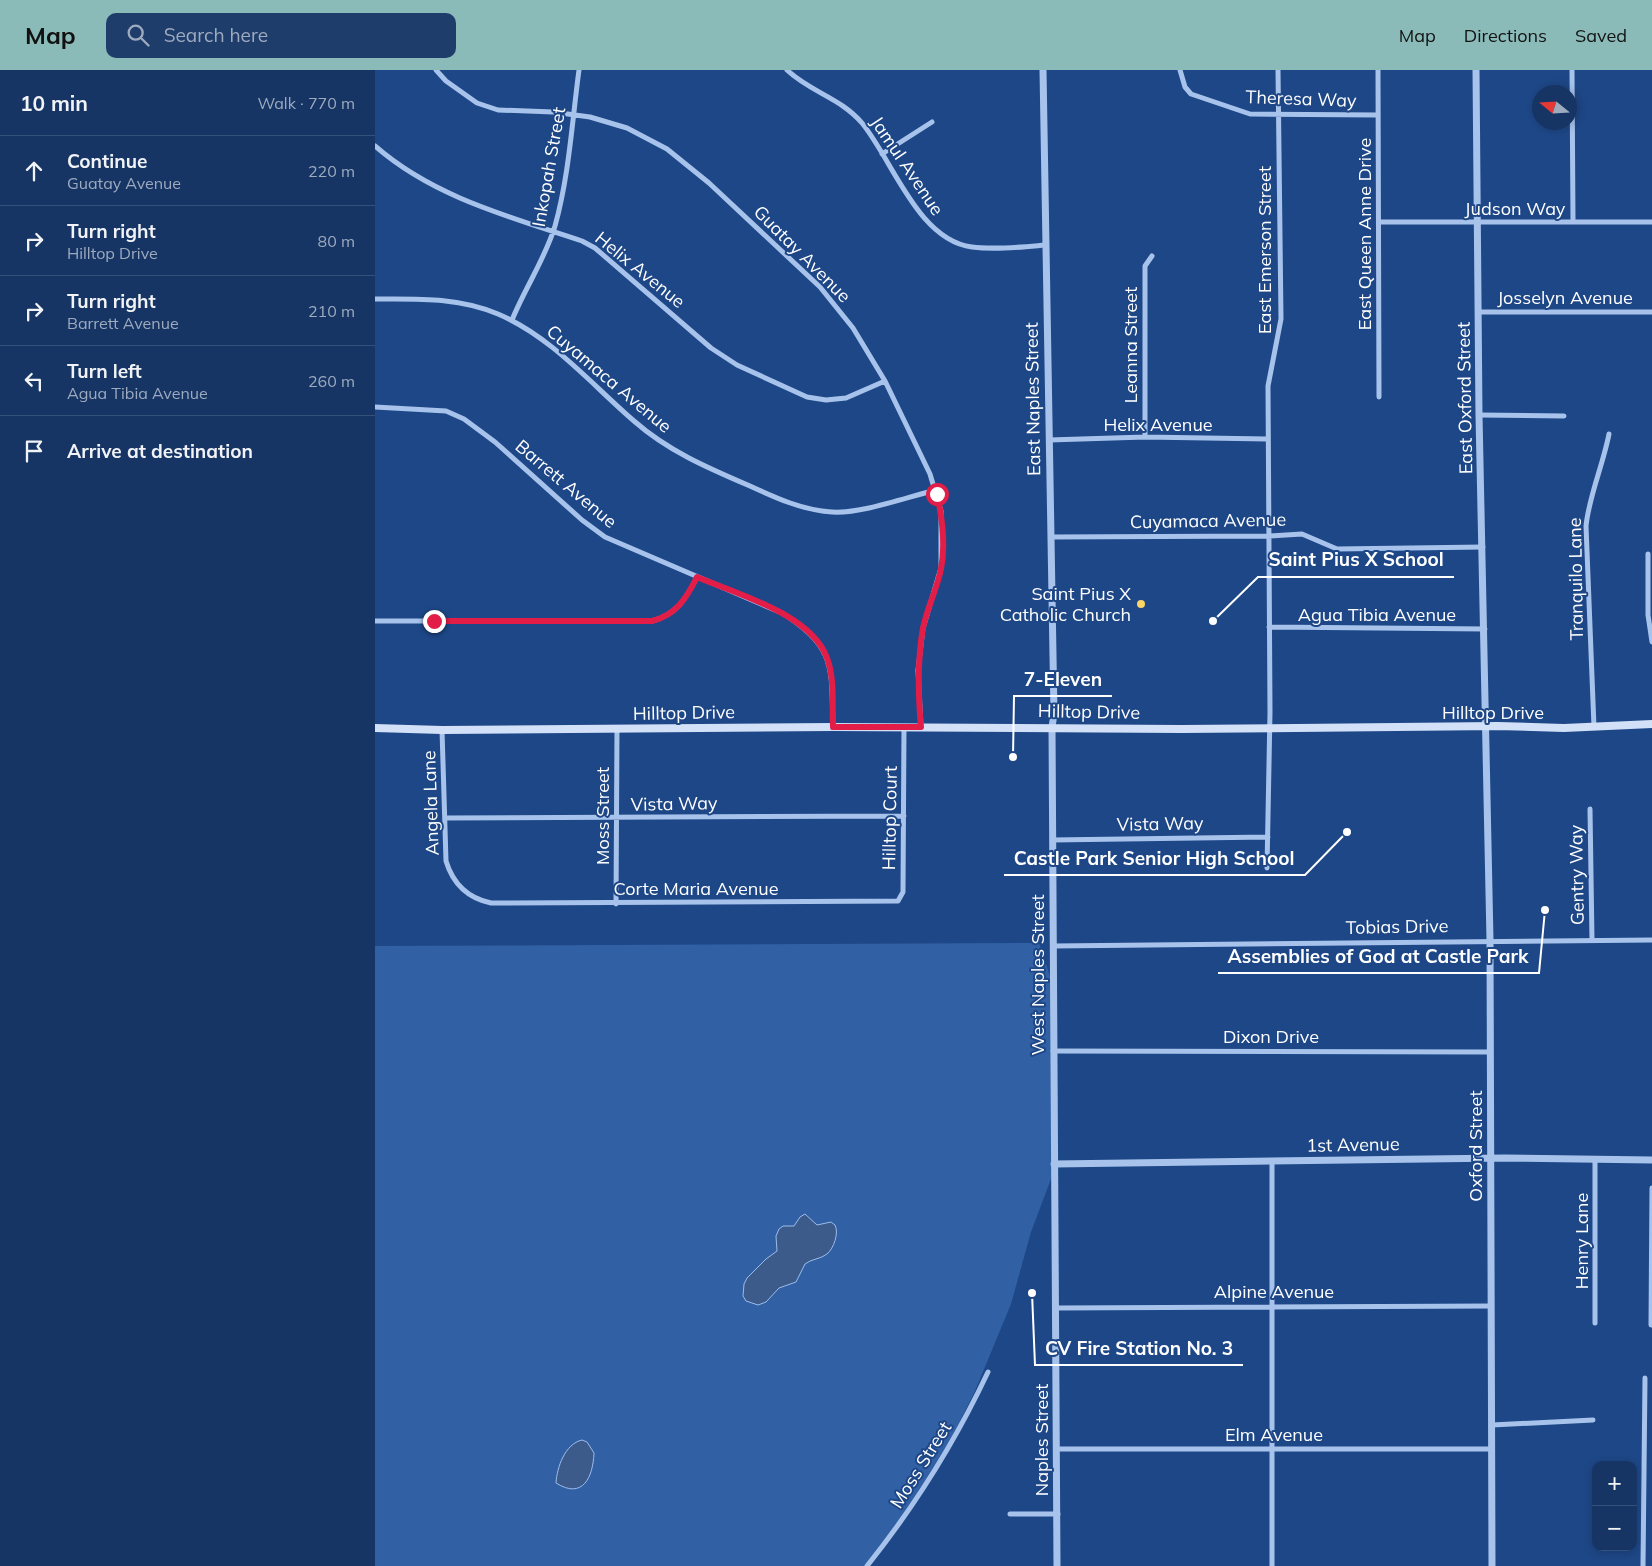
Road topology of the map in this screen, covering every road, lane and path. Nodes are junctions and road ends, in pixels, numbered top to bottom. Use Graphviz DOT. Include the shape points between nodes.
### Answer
graph roads {
  1 [pos="436,70"];
  2 [pos="579,70"];
  3 [pos="787,70"];
  4 [pos="1043,70"];
  5 [pos="1180,70"];
  6 [pos="1278,70"];
  7 [pos="1378,70"];
  8 [pos="1476,70"];
  9 [pos="1572,70"];
  10 [pos="573,114"];
  11 [pos="1279,115"];
  12 [pos="1379,115"];
  13 [pos="932,122"];
  14 [pos="375,146"];
  15 [pos="882,154"];
  16 [pos="1379,222"];
  17 [pos="1478,222"];
  18 [pos="1573,222"];
  19 [pos="1652,222"];
  20 [pos="553,231"];
  21 [pos="1045,245"];
  22 [pos="1152,256"];
  23 [pos="375,299"];
  24 [pos="1479,312"];
  25 [pos="1652,312"];
  26 [pos="511,320"];
  27 [pos="885,382"];
  28 [pos="1379,398"];
  29 [pos="375,408"];
  30 [pos="1479,415"];
  31 [pos="1564,416"];
  32 [pos="1609,434"];
  33 [pos="1145,437"];
  34 [pos="1267,439"];
  35 [pos="1049,440"];
  36 [pos="936,490"];
  37 [pos="1268,536"];
  38 [pos="1051,537"];
  39 [pos="1483,547"];
  40 [pos="1648,554"];
  41 [pos="697,577"];
  42 [pos="375,621"];
  43 [pos="1269,627"];
  44 [pos="1485,629"];
  45 [pos="1652,642"];
  46 [pos="1652,724"];
  47 [pos="1487,726"];
  48 [pos="833,727"];
  49 [pos="921,727"];
  50 [pos="1052,727"];
  51 [pos="1594,727"];
  52 [pos="375,728"];
  53 [pos="904,728"];
  54 [pos="1270,728"];
  55 [pos="617,729"];
  56 [pos="441,730"];
  57 [pos="1590,809"];
  58 [pos="904,816"];
  59 [pos="445,818"];
  60 [pos="618,819"];
  61 [pos="1268,837"];
  62 [pos="1052,840"];
  63 [pos="1267,868"];
  64 [pos="891,902"];
  65 [pos="500,904"];
  66 [pos="616,904"];
  67 [pos="1490,940"];
  68 [pos="1592,940"];
  69 [pos="1652,940"];
  70 [pos="1053,946"];
  71 [pos="1053,1051"];
  72 [pos="1490,1052"];
  73 [pos="1491,1158"];
  74 [pos="1595,1160"];
  75 [pos="1652,1160"];
  76 [pos="1272,1162"];
  77 [pos="1054,1164"];
  78 [pos="1652,1188"];
  79 [pos="1272,1306"];
  80 [pos="1491,1306"];
  81 [pos="1057,1308"];
  82 [pos="1595,1323"];
  83 [pos="1651,1325"];
  84 [pos="988,1372"];
  85 [pos="1645,1378"];
  86 [pos="1593,1420"];
  87 [pos="1491,1425"];
  88 [pos="1057,1449"];
  89 [pos="1491,1449"];
  90 [pos="1272,1450"];
  91 [pos="1010,1514"];
  92 [pos="1057,1514"];
  93 [pos="867,1566"];
  94 [pos="1057,1566"];
  95 [pos="1272,1566"];
  96 [pos="1492,1566"];
  97 [pos="1643,1566"];
  1 -- 10 [label="street, Guatay Avenue" via="446,82 477,103 498,110"];
  2 -- 10 [label="street, Inkopah Street"];
  3 -- 15 [label="street, Jamul Avenue" via="803,84 845,106 861,122"];
  4 -- 21 [label="street, East Naples Street"];
  5 -- 11 [label="street, Theresa Way" via="1185,87 1191,94 1250,114"];
  6 -- 11 [label="street, East Emerson Street"];
  7 -- 12 [label="street, East Queen Anne Drive"];
  8 -- 17 [label="street, East Oxford Street"];
  9 -- 18 [label="street"];
  10 -- 20 [label="street, Inkopah Street" via="569,156"];
  10 -- 27 [label="street, Guatay Avenue" via="622,126 647,137 709,183 820,287 853,328"];
  11 -- 12 [label="street, Theresa Way"];
  11 -- 34 [label="street, East Emerson Street" via="1281,319 1268,386"];
  12 -- 16 [label="street, East Queen Anne Drive"];
  13 -- 15 [label="street"];
  14 -- 20 [label="street, Helix Avenue" via="397,165 426,182 476,205"];
  15 -- 21 [label="street, Jamul Avenue" via="932,229 946,238 972,247"];
  16 -- 17 [label="street, Judson Way"];
  16 -- 28 [label="street, East Queen Anne Drive"];
  17 -- 18 [label="street, Judson Way"];
  17 -- 24 [label="street, East Oxford Street"];
  18 -- 19 [label="street, Judson Way"];
  20 -- 26 [label="street, Inkopah Street" via="537,271"];
  20 -- 27 [label="street, Helix Avenue" via="595,248 711,348 732,362 807,397 836,400"];
  21 -- 35 [label="street, East Naples Street"];
  22 -- 33 [label="street, Leanna Street" via="1145,266"];
  23 -- 26 [label="street, Cuyamaca Avenue" via="458,302"];
  24 -- 25 [label="street, Josselyn Avenue"];
  24 -- 30 [label="street, East Oxford Street"];
  26 -- 36 [label="street, Cuyamaca Avenue" via="543,339 650,434 685,457 796,506 850,511"];
  27 -- 36 [label="street, Guatay Avenue"];
  29 -- 41 [label="street, Barrett Avenue" via="446,411 464,419 605,537"];
  30 -- 31 [label="street"];
  30 -- 39 [label="street, East Oxford Street"];
  32 -- 51 [label="street, Tranquilo Lane" via="1586,526"];
  33 -- 34 [label="street, Helix Avenue"];
  33 -- 35 [label="street, Helix Avenue"];
  34 -- 37 [label="street, East Emerson Street"];
  35 -- 38 [label="street, East Naples Street"];
  36 -- 49 [label="street, Guatay Avenue" via="943,546 941,568 922,637 918,670"];
  37 -- 38 [label="street, Cuyamaca Avenue"];
  37 -- 39 [label="street, Cuyamaca Avenue" via="1302,534 1337,549"];
  37 -- 43 [label="street, East Emerson Street"];
  38 -- 50 [label="street, East Naples Street"];
  39 -- 44 [label="street, East Oxford Street"];
  40 -- 45 [label="street" via="1648,615"];
  41 -- 42 [label="street" via="677,609 652,621"];
  41 -- 48 [label="street, Barrett Avenue" via="782,613 807,629 827,658 831,673"];
  43 -- 44 [label="street, Agua Tibia Avenue"];
  43 -- 54 [label="street, East Emerson Street"];
  44 -- 47 [label="street, East Oxford Street"];
  46 -- 51 [label="main road, Hilltop Drive"];
  47 -- 51 [label="main road, Hilltop Drive"];
  47 -- 54 [label="main road, Hilltop Drive"];
  47 -- 67 [label="street, Oxford Street"];
  48 -- 53 [label="main road, Hilltop Drive"];
  48 -- 55 [label="main road, Hilltop Drive"];
  49 -- 50 [label="main road, Hilltop Drive"];
  49 -- 53 [label="main road, Hilltop Drive"];
  50 -- 54 [label="main road, Hilltop Drive"];
  50 -- 62 [label="street, West Naples Street"];
  52 -- 56 [label="main road, Hilltop Drive"];
  53 -- 58 [label="street, Hilltop Court"];
  54 -- 61 [label="street, East Emerson Street"];
  55 -- 56 [label="main road, Hilltop Drive"];
  55 -- 60 [label="street, Moss Street"];
  56 -- 59 [label="street, Angela Lane"];
  57 -- 68 [label="street, Gentry Way"];
  58 -- 60 [label="street, Vista Way"];
  58 -- 64 [label="street, Hilltop Court" via="903,892 898,901"];
  59 -- 60 [label="street, Vista Way"];
  59 -- 65 [label="street, Angela Lane" via="445,861 455,882 477,899"];
  60 -- 66 [label="street, Moss Street"];
  61 -- 62 [label="street, Vista Way"];
  61 -- 63 [label="street, East Emerson Street"];
  62 -- 70 [label="street, West Naples Street"];
  64 -- 66 [label="street, Corte Maria Avenue"];
  65 -- 66 [label="street, Corte Maria Avenue"];
  67 -- 68 [label="street, Tobias Drive"];
  67 -- 70 [label="street, Tobias Drive"];
  67 -- 72 [label="street, Oxford Street"];
  68 -- 69 [label="street, Tobias Drive"];
  70 -- 71 [label="street, West Naples Street"];
  71 -- 72 [label="street, Dixon Drive"];
  71 -- 77 [label="street, West Naples Street"];
  72 -- 73 [label="street, Oxford Street"];
  73 -- 74 [label="street, 1st Avenue"];
  73 -- 76 [label="street, 1st Avenue"];
  73 -- 80 [label="street, Oxford Street"];
  74 -- 75 [label="street, 1st Avenue"];
  74 -- 82 [label="street, Henry Lane"];
  76 -- 77 [label="street, 1st Avenue"];
  76 -- 79 [label="street"];
  77 -- 81 [label="street, Naples Street"];
  78 -- 83 [label="street"];
  79 -- 80 [label="street, Alpine Avenue"];
  79 -- 81 [label="street, Alpine Avenue"];
  79 -- 90 [label="street"];
  80 -- 87 [label="street, Oxford Street"];
  81 -- 88 [label="street, Naples Street"];
  84 -- 93 [label="street, Moss Street" via="931,1477"];
  85 -- 97 [label="street"];
  86 -- 87 [label="street"];
  87 -- 89 [label="street, Oxford Street"];
  88 -- 90 [label="street, Elm Avenue"];
  88 -- 92 [label="street, Naples Street"];
  89 -- 90 [label="street, Elm Avenue"];
  89 -- 96 [label="street, Oxford Street"];
  90 -- 95 [label="street"];
  91 -- 92 [label="street"];
  92 -- 94 [label="street, Naples Street"];
}
